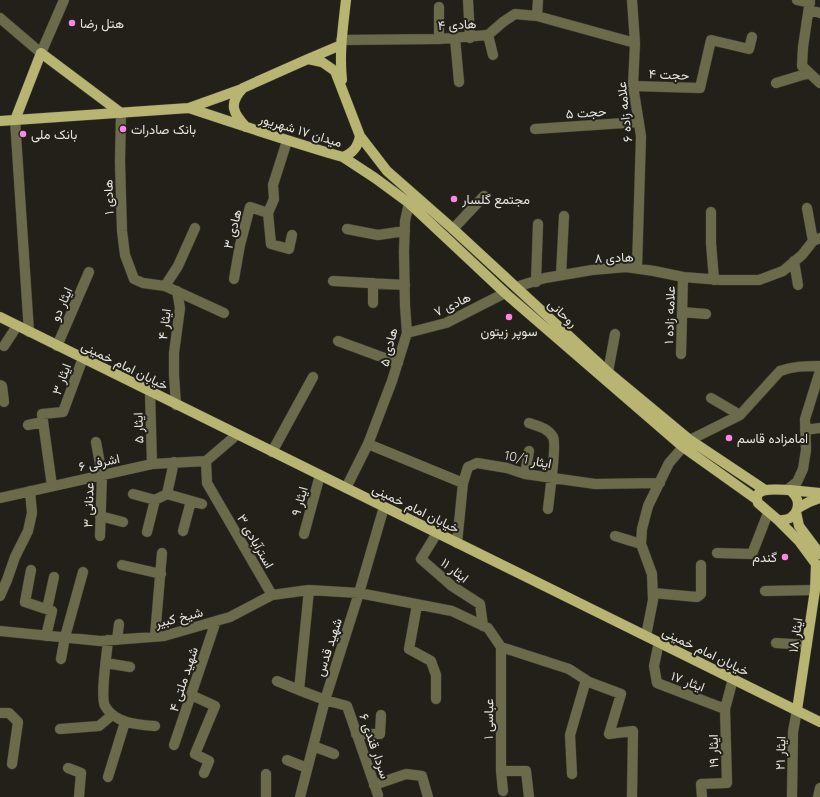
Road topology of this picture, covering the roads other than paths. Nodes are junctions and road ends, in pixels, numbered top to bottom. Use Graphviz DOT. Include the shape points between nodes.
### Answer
graph roads {
  1 [pos="64,0"];
  2 [pos="346,0"];
  3 [pos="468,0"];
  4 [pos="538,0"];
  5 [pos="632,0"];
  6 [pos="797,0"];
  7 [pos="809,4"];
  8 [pos="439,7"];
  9 [pos="820,14"];
  10 [pos="537,16"];
  11 [pos="0,18"];
  12 [pos="488,35"];
  13 [pos="455,38"];
  14 [pos="470,38"];
  15 [pos="752,38"];
  16 [pos="440,39"];
  17 [pos="341,42"];
  18 [pos="635,43"];
  19 [pos="41,53"];
  20 [pos="493,54"];
  21 [pos="308,60"];
  22 [pos="809,73"];
  23 [pos="460,82"];
  24 [pos="776,83"];
  25 [pos="820,83"];
  26 [pos="633,86"];
  27 [pos="243,88"];
  28 [pos="344,93"];
  29 [pos="190,108"];
  30 [pos="121,113"];
  31 [pos="15,120"];
  32 [pos="0,121"];
  33 [pos="639,122"];
  34 [pos="246,127"];
  35 [pos="535,129"];
  36 [pos="360,136"];
  37 [pos="287,141"];
  38 [pos="343,157"];
  39 [pos="484,196"];
  40 [pos="409,203"];
  41 [pos="807,208"];
  42 [pos="711,212"];
  43 [pos="268,213"];
  44 [pos="564,216"];
  45 [pos="538,224"];
  46 [pos="195,228"];
  47 [pos="347,229"];
  48 [pos="453,229"];
  49 [pos="405,231"];
  50 [pos="292,235"];
  51 [pos="817,240"];
  52 [pos="479,253"];
  53 [pos="471,261"];
  54 [pos="794,262"];
  55 [pos="637,268"];
  56 [pos="89,272"];
  57 [pos="561,275"];
  58 [pos="683,277"];
  59 [pos="134,279"];
  60 [pos="234,279"];
  61 [pos="714,280"];
  62 [pos="333,281"];
  63 [pos="536,282"];
  64 [pos="373,283"];
  65 [pos="405,285"];
  66 [pos="798,285"];
  67 [pos="164,286"];
  68 [pos="516,287"];
  69 [pos="177,291"];
  70 [pos="505,293"];
  71 [pos="373,303"];
  72 [pos="224,312"];
  73 [pos="682,312"];
  74 [pos="706,314"];
  75 [pos="0,317"];
  76 [pos="16,326"];
  77 [pos="29,332"];
  78 [pos="407,333"];
  79 [pos="615,334"];
  80 [pos="338,341"];
  81 [pos="4,346"];
  82 [pos="57,346"];
  83 [pos="681,354"];
  84 [pos="83,358"];
  85 [pos="398,363"];
  86 [pos="820,366"];
  87 [pos="820,371"];
  88 [pos="608,372"];
  89 [pos="313,377"];
  90 [pos="0,385"];
  91 [pos="150,391"];
  92 [pos="711,398"];
  93 [pos="4,402"];
  94 [pos="176,404"];
  95 [pos="740,415"];
  96 [pos="42,418"];
  97 [pos="529,423"];
  98 [pos="28,425"];
  99 [pos="820,428"];
  100 [pos="805,430"];
  101 [pos="236,434"];
  102 [pos="96,442"];
  103 [pos="368,444"];
  104 [pos="686,444"];
  105 [pos="528,451"];
  106 [pos="272,452"];
  107 [pos="174,462"];
  108 [pos="206,462"];
  109 [pos="152,464"];
  110 [pos="524,474"];
  111 [pos="102,475"];
  112 [pos="320,475"];
  113 [pos="551,477"];
  114 [pos="463,483"];
  115 [pos="660,483"];
  116 [pos="52,486"];
  117 [pos="346,488"];
  118 [pos="765,490"];
  119 [pos="788,490"];
  120 [pos="30,491"];
  121 [pos="820,493"];
  122 [pos="133,494"];
  123 [pos="167,494"];
  124 [pos="0,498"];
  125 [pos="820,498"];
  126 [pos="756,499"];
  127 [pos="155,500"];
  128 [pos="191,501"];
  129 [pos="202,504"];
  130 [pos="384,507"];
  131 [pos="548,509"];
  132 [pos="797,510"];
  133 [pos="768,513"];
  134 [pos="100,516"];
  135 [pos="778,520"];
  136 [pos="123,522"];
  137 [pos="183,531"];
  138 [pos="147,532"];
  139 [pos="437,533"];
  140 [pos="304,534"];
  141 [pos="100,536"];
  142 [pos="615,536"];
  143 [pos="457,542"];
  144 [pos="641,544"];
  145 [pos="717,553"];
  146 [pos="162,554"];
  147 [pos="820,554"];
  148 [pos="122,565"];
  149 [pos="701,565"];
  150 [pos="31,570"];
  151 [pos="83,572"];
  152 [pos="161,574"];
  153 [pos="54,577"];
  154 [pos="817,587"];
  155 [pos="309,590"];
  156 [pos="765,591"];
  157 [pos="359,593"];
  158 [pos="653,593"];
  159 [pos="272,595"];
  160 [pos="0,596"];
  161 [pos="417,605"];
  162 [pos="47,609"];
  163 [pos="216,621"];
  164 [pos="119,624"];
  165 [pos="483,626"];
  166 [pos="0,631"];
  167 [pos="46,636"];
  168 [pos="155,636"];
  169 [pos="646,636"];
  170 [pos="65,637"];
  171 [pos="113,640"];
  172 [pos="659,642"];
  173 [pos="776,643"];
  174 [pos="806,645"];
  175 [pos="501,647"];
  176 [pos="61,659"];
  177 [pos="106,663"];
  178 [pos="130,668"];
  179 [pos="733,679"];
  180 [pos="586,680"];
  181 [pos="277,681"];
  182 [pos="299,690"];
  183 [pos="191,695"];
  184 [pos="436,699"];
  185 [pos="325,700"];
  186 [pos="725,709"];
  187 [pos="797,710"];
  188 [pos="0,713"];
  189 [pos="112,715"];
  190 [pos="381,715"];
  191 [pos="125,722"];
  192 [pos="820,722"];
  193 [pos="155,726"];
  194 [pos="60,729"];
  195 [pos="356,734"];
  196 [pos="174,746"];
  197 [pos="313,746"];
  198 [pos="334,754"];
  199 [pos="287,760"];
  200 [pos="12,764"];
  201 [pos="68,768"];
  202 [pos="307,768"];
  203 [pos="501,771"];
  204 [pos="204,773"];
  205 [pos="266,774"];
  206 [pos="572,774"];
  207 [pos="108,777"];
  208 [pos="374,784"];
  209 [pos="820,788"];
  210 [pos="503,791"];
  211 [pos="378,795"];
  212 [pos="79,797"];
  213 [pos="266,797"];
  214 [pos="300,797"];
  215 [pos="428,797"];
  216 [pos="529,797"];
  217 [pos="632,797"];
  218 [pos="702,797"];
  219 [pos="792,797"];
  220 [pos="818,797"];
  1 -- 19 [label="street"];
  2 -- 17 [label="main road"];
  3 -- 14 [label="street"];
  4 -- 10 [label="street"];
  5 -- 18 [label="street, علامه زاده ۶"];
  6 -- 7 [label="street"];
  7 -- 9 [label="street"];
  7 -- 22 [label="street" via="802,66"];
  8 -- 16 [label="street"];
  10 -- 12 [label="street, هادی ۴" via="515,14"];
  10 -- 18 [label="street, هادی ۴"];
  11 -- 19 [label="street"];
  12 -- 14 [label="street, هادی ۴"];
  12 -- 20 [label="street"];
  13 -- 14 [label="street, هادی ۴"];
  13 -- 16 [label="street, هادی ۴"];
  13 -- 23 [label="street"];
  15 -- 26 [label="street, حجت ۴" via="749,49 711,40 700,88"];
  16 -- 17 [label="street, هادی ۴"];
  17 -- 21 [label="main road"];
  17 -- 28 [label="main road" via="340,62"];
  18 -- 26 [label="street, علامه زاده ۶"];
  19 -- 30 [label="main road"];
  19 -- 31 [label="main road"];
  21 -- 27 [label="main road"];
  21 -- 28 [label="main road, میدان ۱۷ شهریور" via="322,62 335,71"];
  22 -- 24 [label="street"];
  22 -- 25 [label="street"];
  26 -- 33 [label="street, علامه زاده ۶"];
  27 -- 29 [label="main road"];
  27 -- 34 [label="main road, میدان ۱۷ شهریور" via="234,101 234,113"];
  28 -- 36 [label="main road, میدان ۱۷ شهریور"];
  29 -- 30 [label="main road"];
  29 -- 34 [label="main road"];
  30 -- 31 [label="main road"];
  30 -- 59 [label="street, هادی ۱" via="122,231 125,255"];
  31 -- 32 [label="main road"];
  31 -- 77 [label="street"];
  33 -- 35 [label="street, حجت ۵"];
  33 -- 55 [label="street, علامه زاده ۶" via="641,136"];
  34 -- 37 [label="main road, میدان ۱۷ شهریور"];
  36 -- 38 [label="main road, میدان ۱۷ شهریور" via="355,150"];
  36 -- 48 [label="main road, روحانی" via="387,171"];
  37 -- 38 [label="main road, میدان ۱۷ شهریور"];
  37 -- 43 [label="street" via="273,185 274,199"];
  38 -- 40 [label="main road, روحانی"];
  39 -- 48 [label="street"];
  40 -- 49 [label="street, هادی ۵"];
  40 -- 53 [label="main road, روحانی"];
  41 -- 51 [label="street"];
  42 -- 61 [label="street"];
  43 -- 50 [label="street" via="271,244 289,249"];
  43 -- 60 [label="street, هادی ۳" via="250,207"];
  44 -- 57 [label="street"];
  45 -- 63 [label="street"];
  46 -- 67 [label="street" via="178,266"];
  47 -- 49 [label="street" via="378,235"];
  48 -- 52 [label="main road, روحانی"];
  49 -- 65 [label="street, هادی ۵"];
  51 -- 54 [label="street, هادی ۸"];
  52 -- 53 [label="main road"];
  52 -- 68 [label="main road, روحانی"];
  53 -- 70 [label="main road, روحانی"];
  54 -- 61 [label="street, هادی ۸" via="783,271 759,280"];
  54 -- 66 [label="street"];
  55 -- 57 [label="street, هادی ۸" via="626,267"];
  55 -- 58 [label="street, هادی ۸"];
  56 -- 82 [label="street, ایثار دو"];
  57 -- 63 [label="street, هادی ۸"];
  58 -- 61 [label="street, هادی ۸"];
  58 -- 73 [label="street, علامه زاده ۱"];
  59 -- 67 [label="street, ایثار ۴"];
  62 -- 64 [label="street"];
  63 -- 68 [label="street, هادی ۸"];
  64 -- 65 [label="street"];
  64 -- 71 [label="street"];
  65 -- 78 [label="street, هادی ۵"];
  67 -- 69 [label="street, ایثار ۴"];
  68 -- 88 [label="main road, روحانی"];
  69 -- 72 [label="street"];
  69 -- 94 [label="street, ایثار ۴" via="180,308 174,353"];
  70 -- 78 [label="street, هادی ۷" via="446,323"];
  70 -- 104 [label="main road, روحانی"];
  73 -- 74 [label="street"];
  73 -- 83 [label="street, علامه زاده ۱"];
  75 -- 76 [label="main road, خیابان امام خمینی"];
  76 -- 77 [label="main road, خیابان امام خمینی"];
  76 -- 81 [label="street"];
  77 -- 82 [label="main road, خیابان امام خمینی"];
  78 -- 85 [label="street, هادی ۵"];
  79 -- 88 [label="street"];
  80 -- 85 [label="street"];
  82 -- 84 [label="main road, خیابان امام خمینی"];
  84 -- 91 [label="main road, خیابان امام خمینی"];
  84 -- 96 [label="street, ایثار ۳" via="63,412"];
  85 -- 103 [label="street, هادی ۵"];
  86 -- 95 [label="street" via="786,368 780,371"];
  87 -- 100 [label="street" via="805,419"];
  88 -- 104 [label="main road, روحانی"];
  89 -- 106 [label="street"];
  90 -- 93 [label="street"];
  91 -- 94 [label="main road, خیابان امام خمینی"];
  91 -- 109 [label="street, ایثار ۵"];
  92 -- 95 [label="street"];
  94 -- 101 [label="main road, خیابان امام خمینی"];
  95 -- 104 [label="street"];
  96 -- 98 [label="street"];
  96 -- 116 [label="street"];
  97 -- 113 [label="street" via="545,429 553,438"];
  99 -- 100 [label="street"];
  100 -- 119 [label="street" via="806,450 803,469 797,482"];
  101 -- 106 [label="main road, خیابان امام خمینی"];
  101 -- 108 [label="street"];
  102 -- 111 [label="street, عدنانی ۳"];
  103 -- 114 [label="street"];
  103 -- 117 [label="street, هادی ۵"];
  104 -- 115 [label="street" via="669,463"];
  104 -- 118 [label="main road, روحانی"];
  104 -- 126 [label="main road, روحانی"];
  105 -- 110 [label="street"];
  106 -- 112 [label="main road, خیابان امام خمینی"];
  107 -- 108 [label="street, اشرفی ۶"];
  107 -- 109 [label="street, اشرفی ۶"];
  107 -- 123 [label="street"];
  108 -- 159 [label="street, استرآبادی ٣" via="207,482"];
  109 -- 111 [label="street, اشرفی ۶"];
  110 -- 113 [label="street, ایثار 10/1"];
  110 -- 114 [label="street, ایثار 10/1" via="477,463 468,467"];
  111 -- 116 [label="street, اشرفی ۶"];
  111 -- 134 [label="street, عدنانی ۳"];
  112 -- 117 [label="main road, خیابان امام خمینی"];
  112 -- 140 [label="street, ایثار ۹"];
  113 -- 115 [label="street, ایثار 10/1" via="596,484"];
  113 -- 131 [label="street"];
  114 -- 143 [label="street, ایثار 10/1"];
  115 -- 144 [label="street" via="648,506"];
  116 -- 120 [label="street, اشرفی ۶"];
  117 -- 130 [label="main road, خیابان امام خمینی"];
  118 -- 119 [label="main road"];
  118 -- 126 [label="main road" via="761,491"];
  119 -- 121 [label="main road"];
  119 -- 132 [label="main road" via="796,496"];
  120 -- 124 [label="street, اشرفی ۶"];
  120 -- 160 [label="street" via="32,512 28,531"];
  122 -- 127 [label="street"];
  123 -- 127 [label="street"];
  123 -- 128 [label="street"];
  125 -- 132 [label="main road"];
  126 -- 133 [label="main road" via="760,507"];
  127 -- 138 [label="street"];
  128 -- 129 [label="street"];
  128 -- 137 [label="street"];
  130 -- 139 [label="main road, خیابان امام خمینی"];
  130 -- 157 [label="street, شهید قدس"];
  132 -- 135 [label="main road" via="790,518"];
  132 -- 147 [label="main road" via="799,526"];
  133 -- 135 [label="main road"];
  133 -- 145 [label="street" via="752,554"];
  134 -- 136 [label="street"];
  134 -- 141 [label="street, عدنانی ۳"];
  135 -- 154 [label="main road, ایثار ۱۸" via="799,541 816,564"];
  139 -- 143 [label="main road, خیابان امام خمینی"];
  139 -- 165 [label="street, ایثار ۱۱" via="421,559 452,586 480,604"];
  142 -- 144 [label="street"];
  143 -- 169 [label="main road, خیابان امام خمینی"];
  144 -- 158 [label="street" via="652,574"];
  146 -- 152 [label="street"];
  148 -- 152 [label="street"];
  149 -- 158 [label="street" via="701,594 697,597"];
  150 -- 162 [label="street" via="25,602"];
  151 -- 170 [label="street"];
  152 -- 168 [label="street"];
  153 -- 162 [label="street"];
  154 -- 156 [label="street"];
  154 -- 174 [label="main road, ایثار ۱۸"];
  155 -- 157 [label="street, شیخ کبیر"];
  155 -- 159 [label="street, شیخ کبیر"];
  155 -- 182 [label="street"];
  157 -- 161 [label="street, شیخ کبیر"];
  157 -- 185 [label="street, شهید قدس"];
  158 -- 169 [label="street"];
  159 -- 163 [label="street, شیخ کبیر" via="230,617"];
  161 -- 165 [label="street, شیخ کبیر" via="452,612"];
  161 -- 184 [label="street" via="409,648 431,661 436,676"];
  162 -- 167 [label="street" via="52,611"];
  163 -- 168 [label="street, شیخ کبیر" via="164,636"];
  163 -- 183 [label="street, شهید ملتی ۴"];
  164 -- 171 [label="street"];
  165 -- 175 [label="street" via="488,628"];
  166 -- 167 [label="street, شیخ کبیر"];
  167 -- 170 [label="street, شیخ کبیر"];
  168 -- 171 [label="street, شیخ کبیر"];
  169 -- 172 [label="main road, خیابان امام خمینی"];
  170 -- 171 [label="street, شیخ کبیر"];
  170 -- 176 [label="street"];
  171 -- 177 [label="street"];
  172 -- 179 [label="main road, خیابان امام خمینی"];
  172 -- 186 [label="street, ایثار ۱۷" via="654,666 657,683"];
  173 -- 174 [label="street"];
  174 -- 187 [label="main road, ایثار ۱۸"];
  175 -- 180 [label="street" via="569,669"];
  175 -- 203 [label="street, عباسی ۱"];
  177 -- 178 [label="street"];
  177 -- 189 [label="street" via="104,705"];
  179 -- 186 [label="street, ایثار ١٩"];
  179 -- 187 [label="main road, خیابان امام خمینی"];
  180 -- 206 [label="street" via="570,735"];
  180 -- 217 [label="street" via="621,694 609,734 633,731"];
  181 -- 182 [label="street"];
  182 -- 185 [label="street"];
  183 -- 196 [label="street, شهید ملتی ۴"];
  183 -- 204 [label="street" via="215,706 195,754 209,761"];
  185 -- 195 [label="street, سردار قندی ۶" via="348,706"];
  185 -- 197 [label="street, شهید قدس"];
  186 -- 218 [label="street, ایثار ١٩" via="727,783 701,784"];
  187 -- 192 [label="main road, خیابان امام خمینی"];
  187 -- 219 [label="street, ایثار ۲۱" via="793,732"];
  188 -- 200 [label="street" via="9,713 18,722"];
  189 -- 191 [label="street"];
  189 -- 194 [label="street" via="99,726"];
  190 -- 195 [label="street" via="380,734"];
  191 -- 193 [label="street"];
  191 -- 207 [label="street"];
  195 -- 208 [label="street, سردار قندی ۶"];
  197 -- 198 [label="street"];
  197 -- 202 [label="street, شهید قدس"];
  199 -- 202 [label="street"];
  201 -- 212 [label="street" via="81,773"];
  202 -- 214 [label="street, شهید قدس"];
  203 -- 210 [label="street, عباسی ۱"];
  203 -- 216 [label="street" via="526,772"];
  205 -- 213 [label="street"];
  208 -- 211 [label="street, سردار قندی ۶"];
  208 -- 215 [label="street" via="406,774 422,776"];
  209 -- 220 [label="street"];
}
